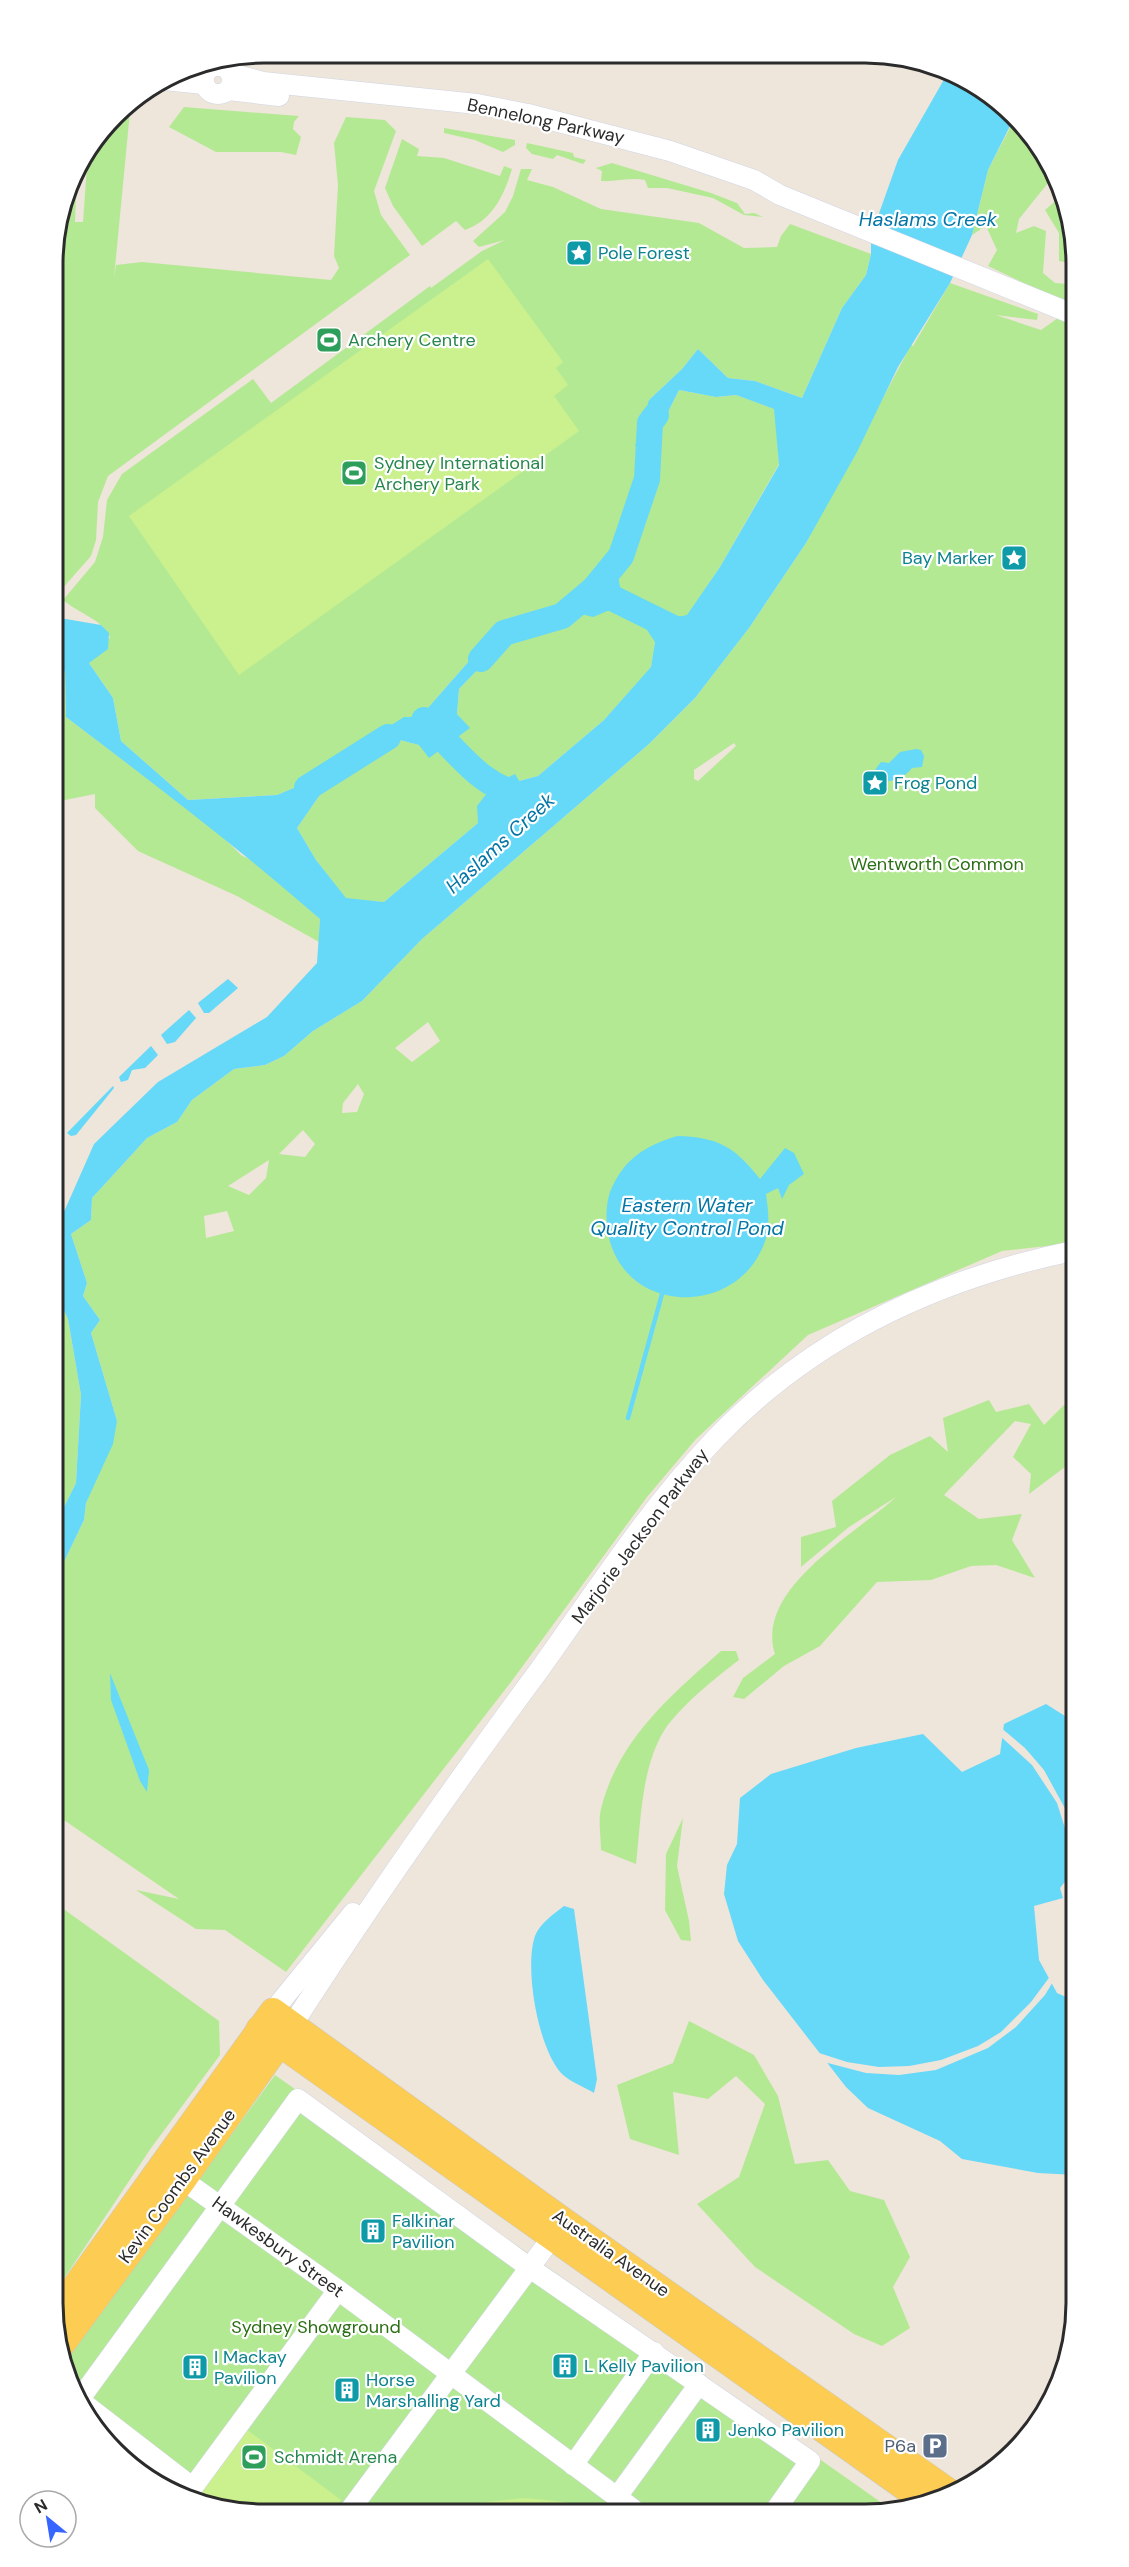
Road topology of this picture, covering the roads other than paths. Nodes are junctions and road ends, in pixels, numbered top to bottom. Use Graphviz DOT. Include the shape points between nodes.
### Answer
graph roads {
  1 [pos="220,73"];
  2 [pos="191,77"];
  3 [pos="1066,311"];
  4 [pos="1066,1253"];
  5 [pos="276,2027"];
  6 [pos="173,2174"];
  7 [pos="220,2205"];
  8 [pos="546,2246"];
  9 [pos="339,2290"];
  10 [pos="63,2304"];
  11 [pos="66,2337"];
  12 [pos="654,2352"];
  13 [pos="451,2373"];
  14 [pos="699,2384"];
  15 [pos="84,2393"];
  16 [pos="96,2414"];
  17 [pos="573,2465"];
  18 [pos="180,2485"];
  19 [pos="942,2488"];
  20 [pos="190,2489"];
  21 [pos="917,2497"];
  22 [pos="625,2503"];
  23 [pos="354,2504"];
  24 [pos="780,2504"];
  1 -- 2 [label="street, Bennelong Parkway"];
  1 -- 3 [label="street, Bennelong Parkway" via="590,141 750,190 780,195"];
  4 -- 5 [label="street, Marjorie Jackson Parkway" via="997,1268 929,1292 879,1316 813,1355 716,1438 679,1479"];
  5 -- 6 [label="main road, Kevin Coombs Avenue"];
  5 -- 8 [label="main road, Australia Avenue"];
  6 -- 7 [label="street, Hawkesbury Street"];
  6 -- 10 [label="main road, Kevin Coombs Avenue"];
  6 -- 11 [label="main road, Kevin Coombs Avenue"];
  7 -- 8 [label="street" via="298,2099"];
  7 -- 9 [label="street, Hawkesbury Street"];
  7 -- 15 [label="street"];
  8 -- 12 [label="street"];
  8 -- 13 [label="street"];
  8 -- 19 [label="main road, Australia Avenue"];
  8 -- 21 [label="main road, Australia Avenue"];
  9 -- 13 [label="street, Hawkesbury Street"];
  9 -- 20 [label="street"];
  12 -- 14 [label="street"];
  12 -- 17 [label="street"];
  13 -- 17 [label="street, Hawkesbury Street"];
  13 -- 23 [label="street"];
  14 -- 22 [label="street"];
  14 -- 24 [label="street" via="810,2461"];
  16 -- 18 [label="street"];
  17 -- 22 [label="street, Hawkesbury Street"];
}
